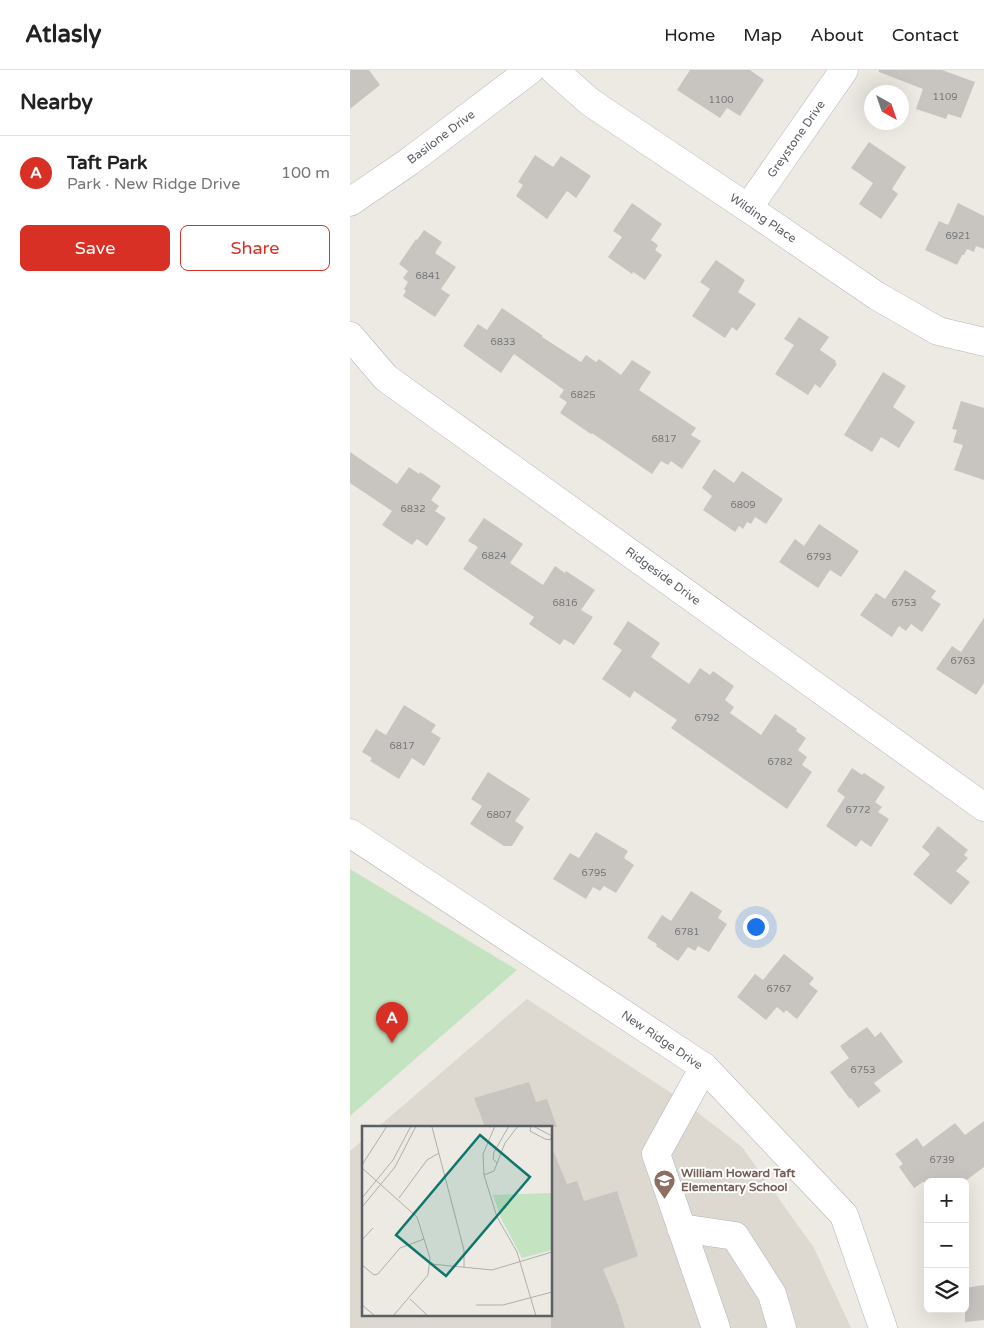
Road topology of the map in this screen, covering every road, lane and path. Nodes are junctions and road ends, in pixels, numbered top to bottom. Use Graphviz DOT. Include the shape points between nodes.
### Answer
graph roads {
  1 [pos="530,70"];
  2 [pos="554,70"];
  3 [pos="844,70"];
  4 [pos="350,202"];
  5 [pos="748,208"];
  6 [pos="350,336"];
  7 [pos="984,342"];
  8 [pos="984,807"];
  9 [pos="350,833"];
  10 [pos="704,1067"];
  11 [pos="681,1228"];
  12 [pos="716,1328"];
  13 [pos="782,1328"];
  14 [pos="884,1328"];
  1 -- 4 [label="street, Basilone Drive"];
  2 -- 5 [label="street, Wilding Place" via="590,102"];
  3 -- 5 [label="street, Greystone Drive"];
  5 -- 7 [label="street, Wilding Place" via="877,296 938,331"];
  6 -- 8 [label="street, Ridgeside Drive" via="386,378"];
  9 -- 10 [label="street, New Ridge Drive"];
  10 -- 11 [label="street" via="656,1154"];
  10 -- 14 [label="street, New Ridge Drive" via="844,1216"];
  11 -- 12 [label="street"];
  11 -- 13 [label="street" via="735,1236 772,1294"];
}
